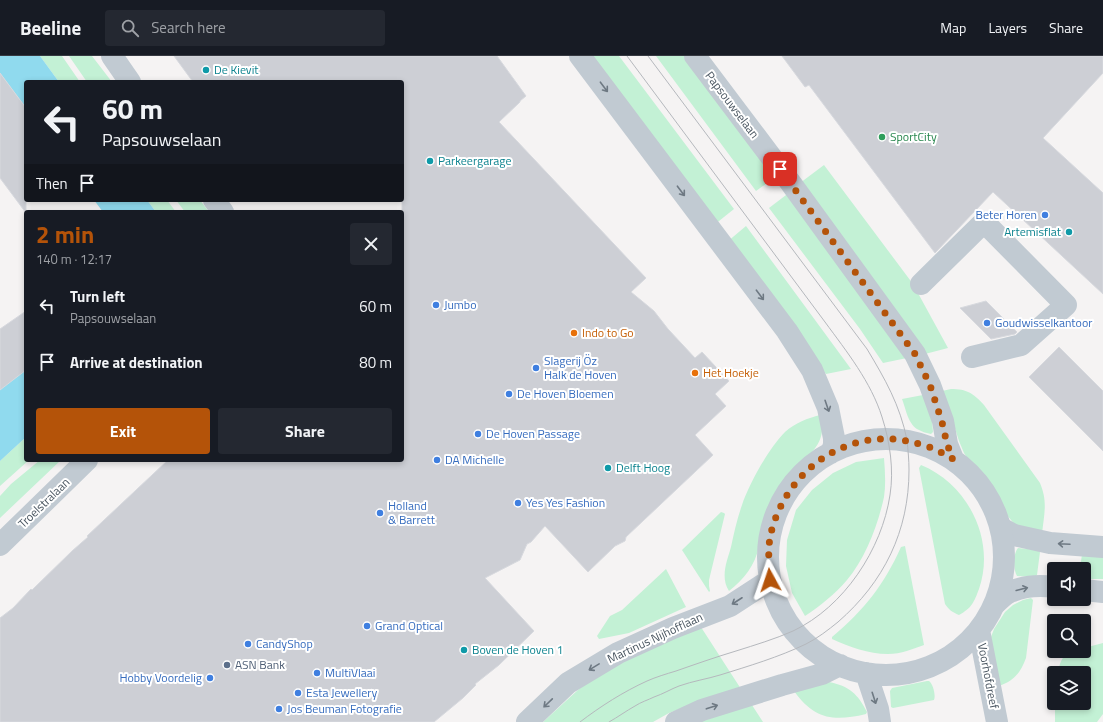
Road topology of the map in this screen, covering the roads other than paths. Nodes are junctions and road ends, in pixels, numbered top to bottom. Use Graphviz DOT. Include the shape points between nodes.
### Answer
graph roads {
  1 [pos="112,56"];
  2 [pos="580,56"];
  3 [pos="695,56"];
  4 [pos="129,80"];
  5 [pos="921,284"];
  6 [pos="972,357"];
  7 [pos="831,453"];
  8 [pos="953,459"];
  9 [pos="85,462"];
  10 [pos="1001,528"];
  11 [pos="0,545"];
  12 [pos="1103,547"];
  13 [pos="770,580"];
  14 [pos="1047,586"];
  15 [pos="1091,591"];
  16 [pos="1103,592"];
  17 [pos="995,604"];
  18 [pos="979,630"];
  19 [pos="840,666"];
  20 [pos="866,674"];
  21 [pos="527,722"];
  22 [pos="676,722"];
  23 [pos="880,722"];
  24 [pos="997,722"];
  1 -- 4 [label="street"];
  2 -- 7 [label="street, one-way" via="787,331 812,370 828,408 834,438"];
  3 -- 8 [label="street, Papsouwselaan" via="915,354 930,385"];
  5 -- 6 [label="street" via="984,222 1066,305 1021,345"];
  7 -- 8 [label="street" via="868,440 892,439 930,447"];
  7 -- 13 [label="street" via="801,476 780,507 771,530 768,555"];
  8 -- 10 [label="street" via="984,489"];
  9 -- 11 [label="street, Troelstralaan"];
  12 -- 10 [label="street, one-way" via="1050,544 1014,535"];
  10 -- 17 [label="street" via="1004,567"];
  13 -- 19 [label="street" via="775,598 793,631 821,656"];
  13 -- 21 [label="street, Martinus Nijhofflaan, one-way" via="730,606 618,653 568,683"];
  17 -- 14 [label="street, one-way" via="1009,592 1022,588"];
  15 -- 16 [label="street"];
  17 -- 18 [label="street"];
  18 -- 20 [label="street" via="957,652 919,670 893,675"];
  18 -- 24 [label="street, Voorhofdreef"];
  19 -- 20 [label="street"];
  22 -- 19 [label="street, one-way" via="702,710 822,674"];
  20 -- 23 [label="street, one-way"];
}
